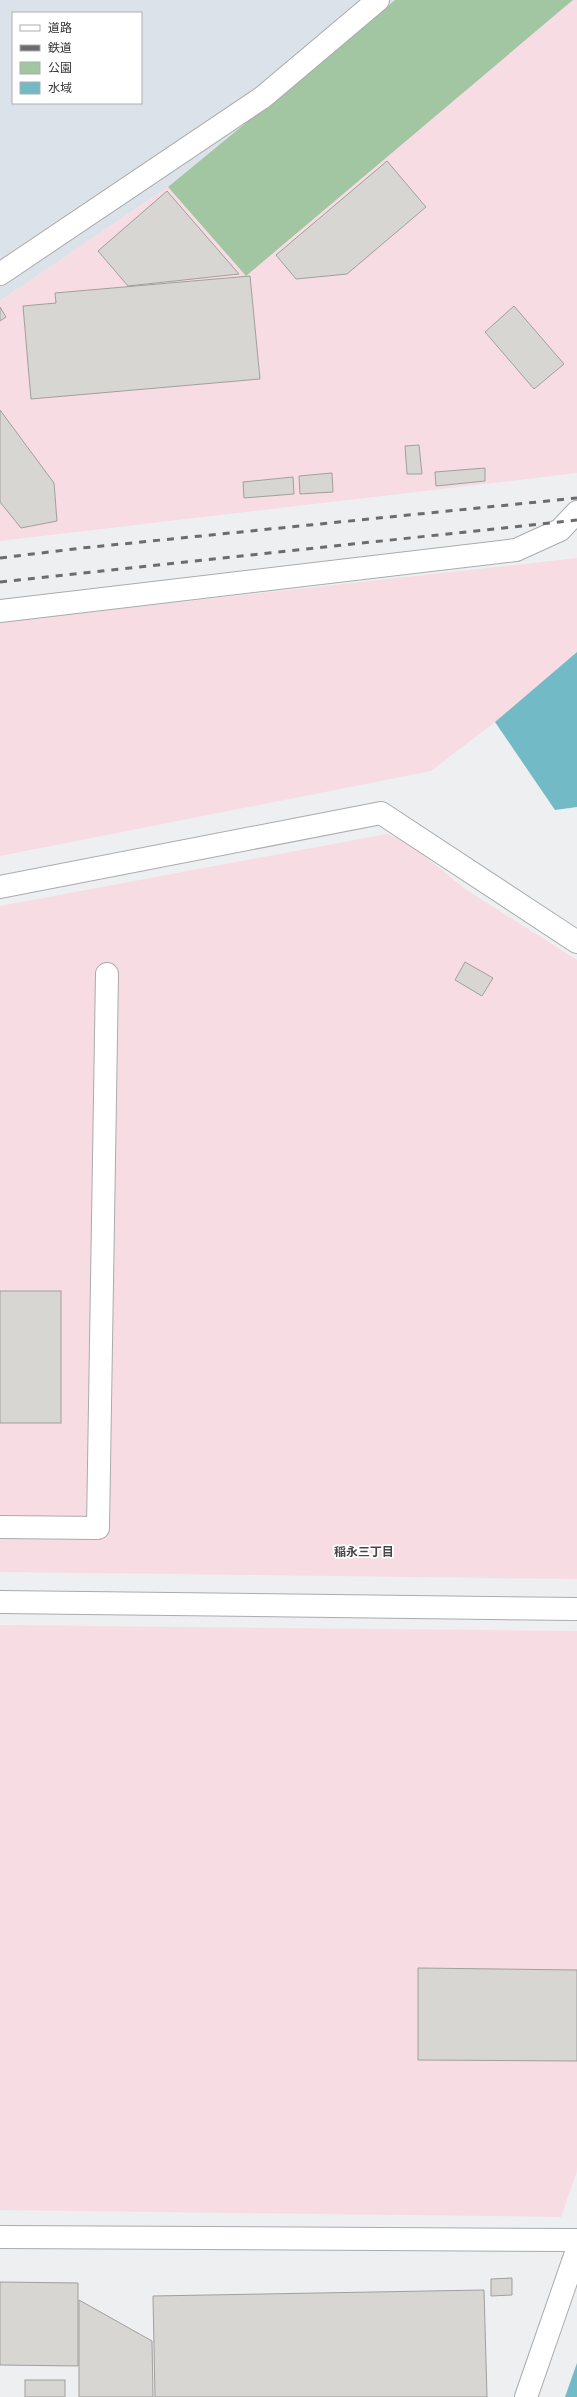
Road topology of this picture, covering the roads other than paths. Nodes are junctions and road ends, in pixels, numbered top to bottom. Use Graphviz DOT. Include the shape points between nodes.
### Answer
graph roads {
  1 [pos="378,0"];
  2 [pos="0,274"];
  3 [pos="577,512"];
  4 [pos="0,611"];
  5 [pos="0,887"];
  6 [pos="577,942"];
  7 [pos="107,974"];
  8 [pos="0,1527"];
  9 [pos="0,1602"];
  10 [pos="577,1609"];
  11 [pos="0,2237"];
  12 [pos="577,2240"];
  13 [pos="577,2250"];
  14 [pos="526,2397"];
  1 -- 2 [label="street" via="263,97"];
  3 -- 4 [label="street" via="560,530 516,550"];
  5 -- 6 [label="street" via="381,813"];
  7 -- 8 [label="street" via="98,1528"];
  9 -- 10 [label="street"];
  11 -- 12 [label="street"];
  13 -- 14 [label="street"];
}
